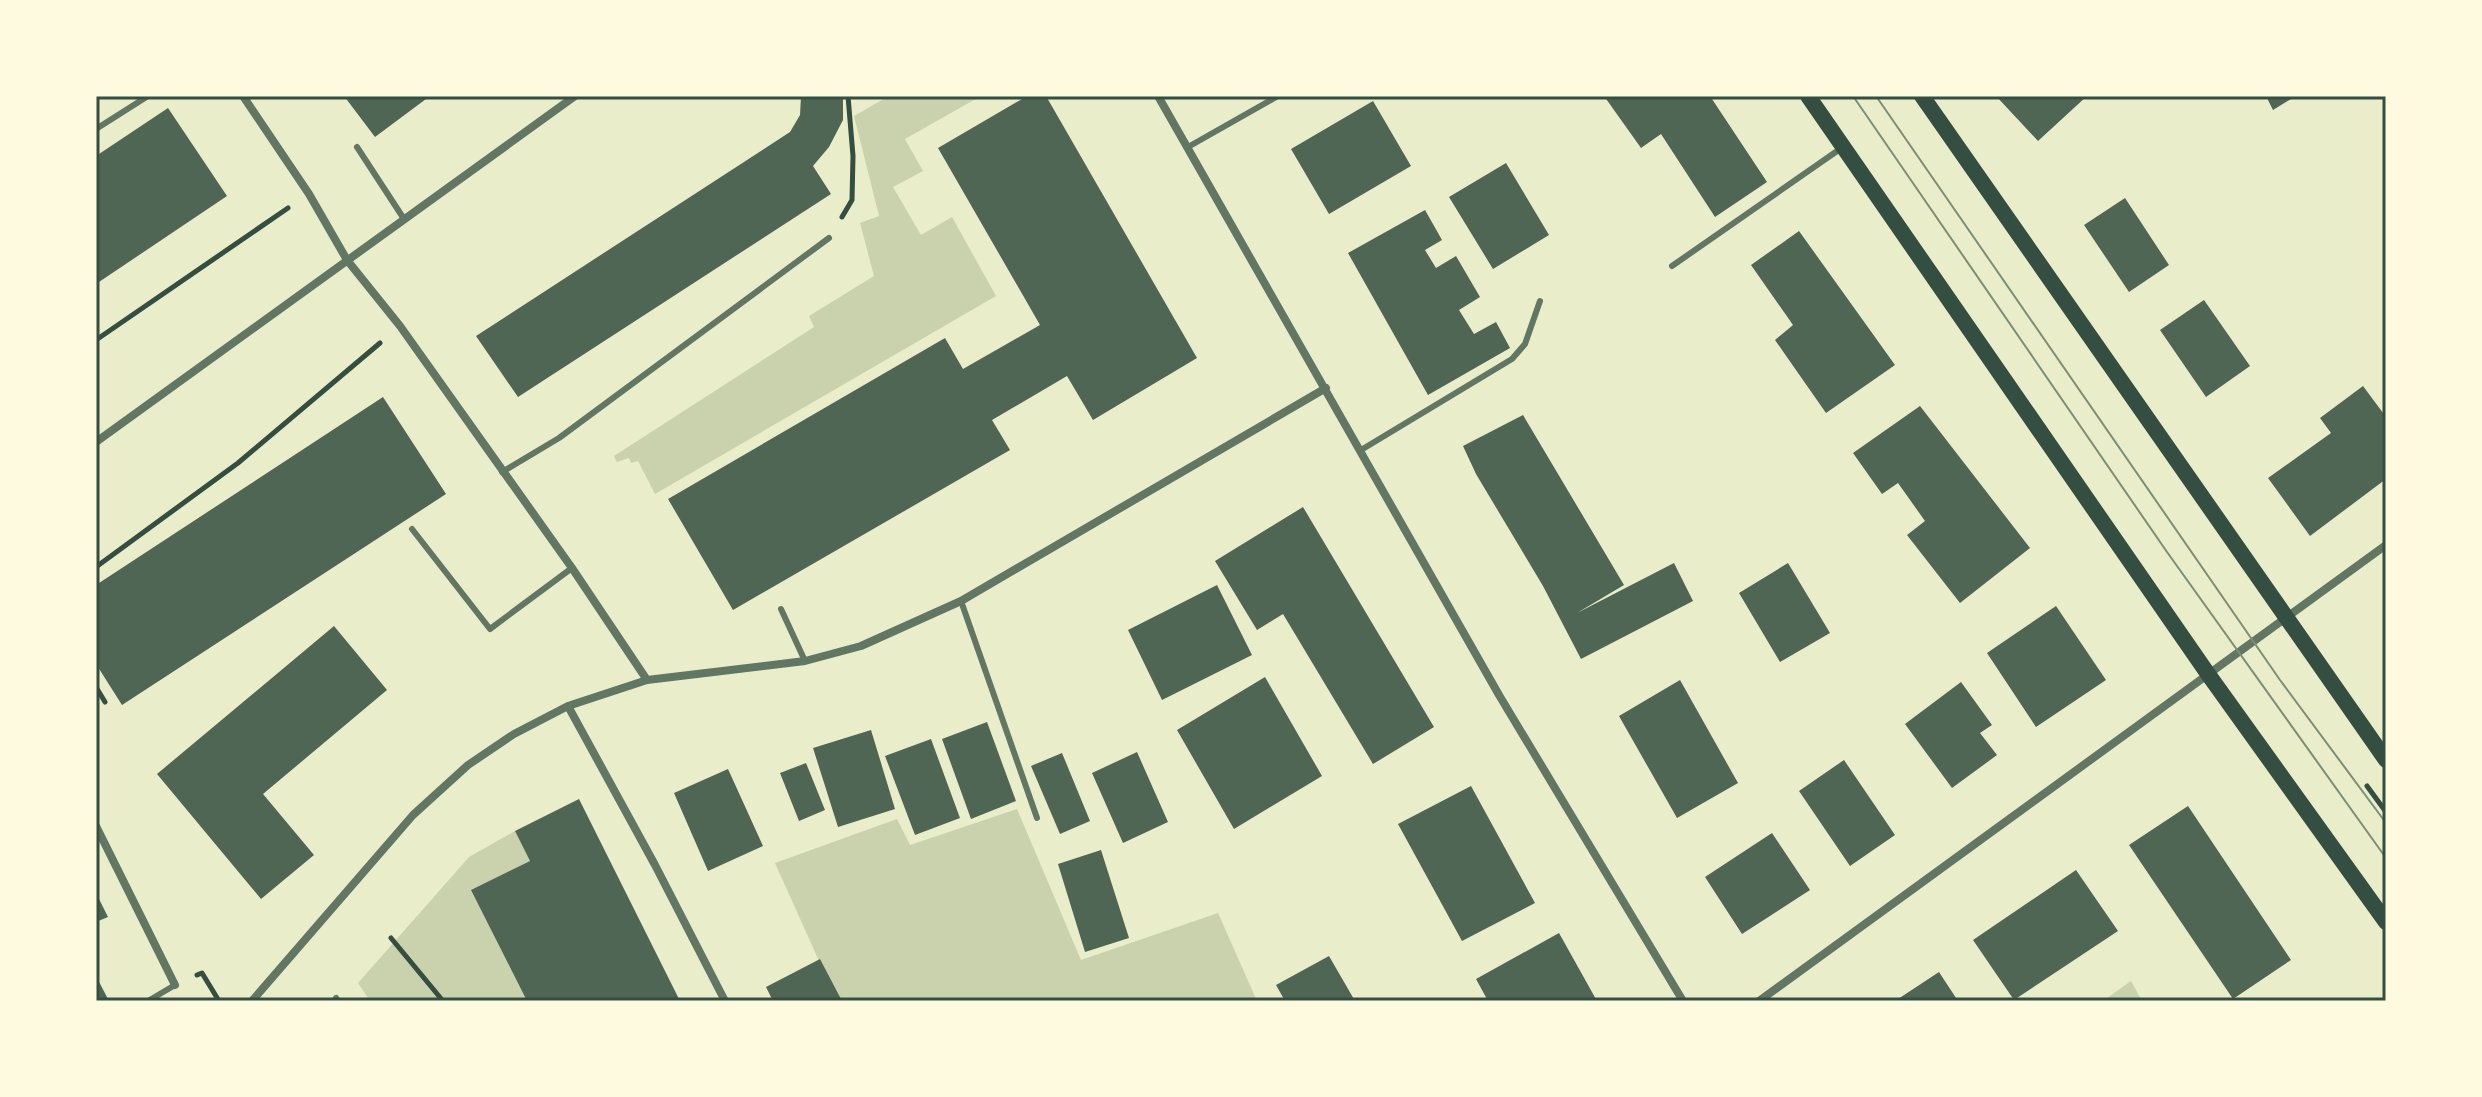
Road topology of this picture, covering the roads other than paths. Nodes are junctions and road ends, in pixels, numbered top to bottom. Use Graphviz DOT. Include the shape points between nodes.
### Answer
graph roads {
  1 [pos="148,96"];
  2 [pos="243,96"];
  3 [pos="575,96"];
  4 [pos="1158,96"];
  5 [pos="1278,96"];
  6 [pos="1808,96"];
  7 [pos="1922,96"];
  8 [pos="96,129"];
  9 [pos="1843,146"];
  10 [pos="357,147"];
  11 [pos="1188,147"];
  12 [pos="404,219"];
  13 [pos="829,238"];
  14 [pos="347,260"];
  15 [pos="1672,266"];
  16 [pos="1540,301"];
  17 [pos="1326,388"];
  18 [pos="96,442"];
  19 [pos="1361,450"];
  20 [pos="502,472"];
  21 [pos="412,529"];
  22 [pos="2386,545"];
  23 [pos="572,568"];
  24 [pos="961,601"];
  25 [pos="781,609"];
  26 [pos="2286,618"];
  27 [pos="805,661"];
  28 [pos="2208,674"];
  29 [pos="647,680"];
  30 [pos="568,706"];
  31 [pos="2386,760"];
  32 [pos="1037,818"];
  33 [pos="96,826"];
  34 [pos="2386,922"];
  35 [pos="175,985"];
  36 [pos="148,1001"];
  37 [pos="252,1001"];
  38 [pos="725,1001"];
  39 [pos="1683,1001"];
  40 [pos="1759,1001"];
  1 -- 8 [label="lane"];
  2 -- 14 [label="street"];
  3 -- 12 [label="street"];
  4 -- 11 [label="street"];
  5 -- 11 [label="lane"];
  6 -- 9 [label="main road"];
  7 -- 26 [label="main road"];
  9 -- 15 [label="lane"];
  9 -- 28 [label="main road"];
  10 -- 12 [label="lane"];
  11 -- 17 [label="street"];
  12 -- 14 [label="street"];
  13 -- 20 [label="lane" via="559,438"];
  14 -- 18 [label="street"];
  14 -- 20 [label="street"];
  16 -- 19 [label="lane" via="1525,344 1512,359"];
  17 -- 19 [label="street"];
  17 -- 24 [label="street"];
  19 -- 39 [label="street" via="1499,695"];
  20 -- 23 [label="street"];
  21 -- 23 [label="lane" via="490,629"];
  22 -- 26 [label="street"];
  23 -- 29 [label="street"];
  24 -- 27 [label="street" via="861,646"];
  24 -- 32 [label="lane"];
  25 -- 27 [label="lane"];
  26 -- 28 [label="street"];
  26 -- 31 [label="main road"];
  27 -- 29 [label="street"];
  28 -- 34 [label="main road"];
  28 -- 40 [label="street"];
  29 -- 30 [label="street"];
  30 -- 37 [label="street" via="468,765 413,815"];
  30 -- 38 [label="street"];
  33 -- 35 [label="street"];
  35 -- 36 [label="lane"];
}
